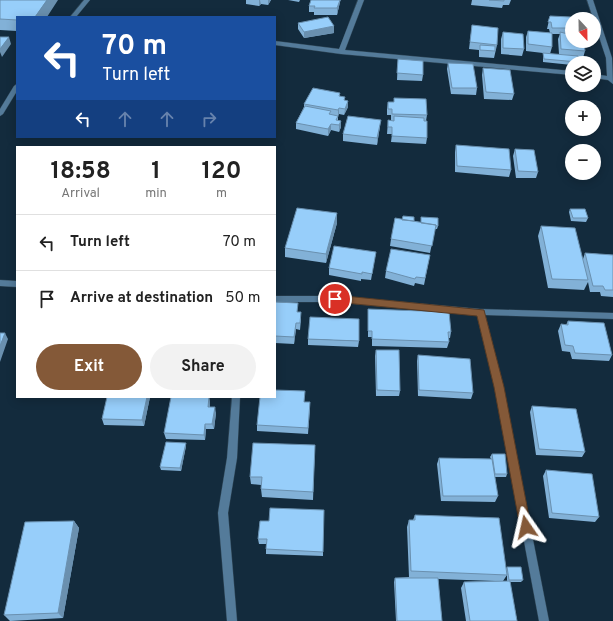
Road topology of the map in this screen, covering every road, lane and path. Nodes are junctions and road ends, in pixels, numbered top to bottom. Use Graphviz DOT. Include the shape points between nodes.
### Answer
graph roads {
  1 [pos="87,0"];
  2 [pos="361,0"];
  3 [pos="590,0"];
  4 [pos="74,16"];
  5 [pos="276,43"];
  6 [pos="341,52"];
  7 [pos="565,73"];
  8 [pos="601,78"];
  9 [pos="612,80"];
  10 [pos="16,88"];
  11 [pos="0,114"];
  12 [pos="0,283"];
  13 [pos="16,284"];
  14 [pos="276,299"];
  15 [pos="480,312"];
  16 [pos="613,316"];
  17 [pos="236,398"];
  18 [pos="232,621"];
  19 [pos="544,621"];
  1 -- 4 [label="street"];
  2 -- 6 [label="street"];
  3 -- 9 [label="street" via="609,58"];
  5 -- 6 [label="street"];
  6 -- 7 [label="street" via="468,62"];
  8 -- 9 [label="street"];
  10 -- 11 [label="street"];
  12 -- 13 [label="street"];
  14 -- 15 [label="street" via="335,299"];
  15 -- 16 [label="street"];
  15 -- 19 [label="street" via="499,387"];
  17 -- 18 [label="street" via="232,458 223,513"];
}
